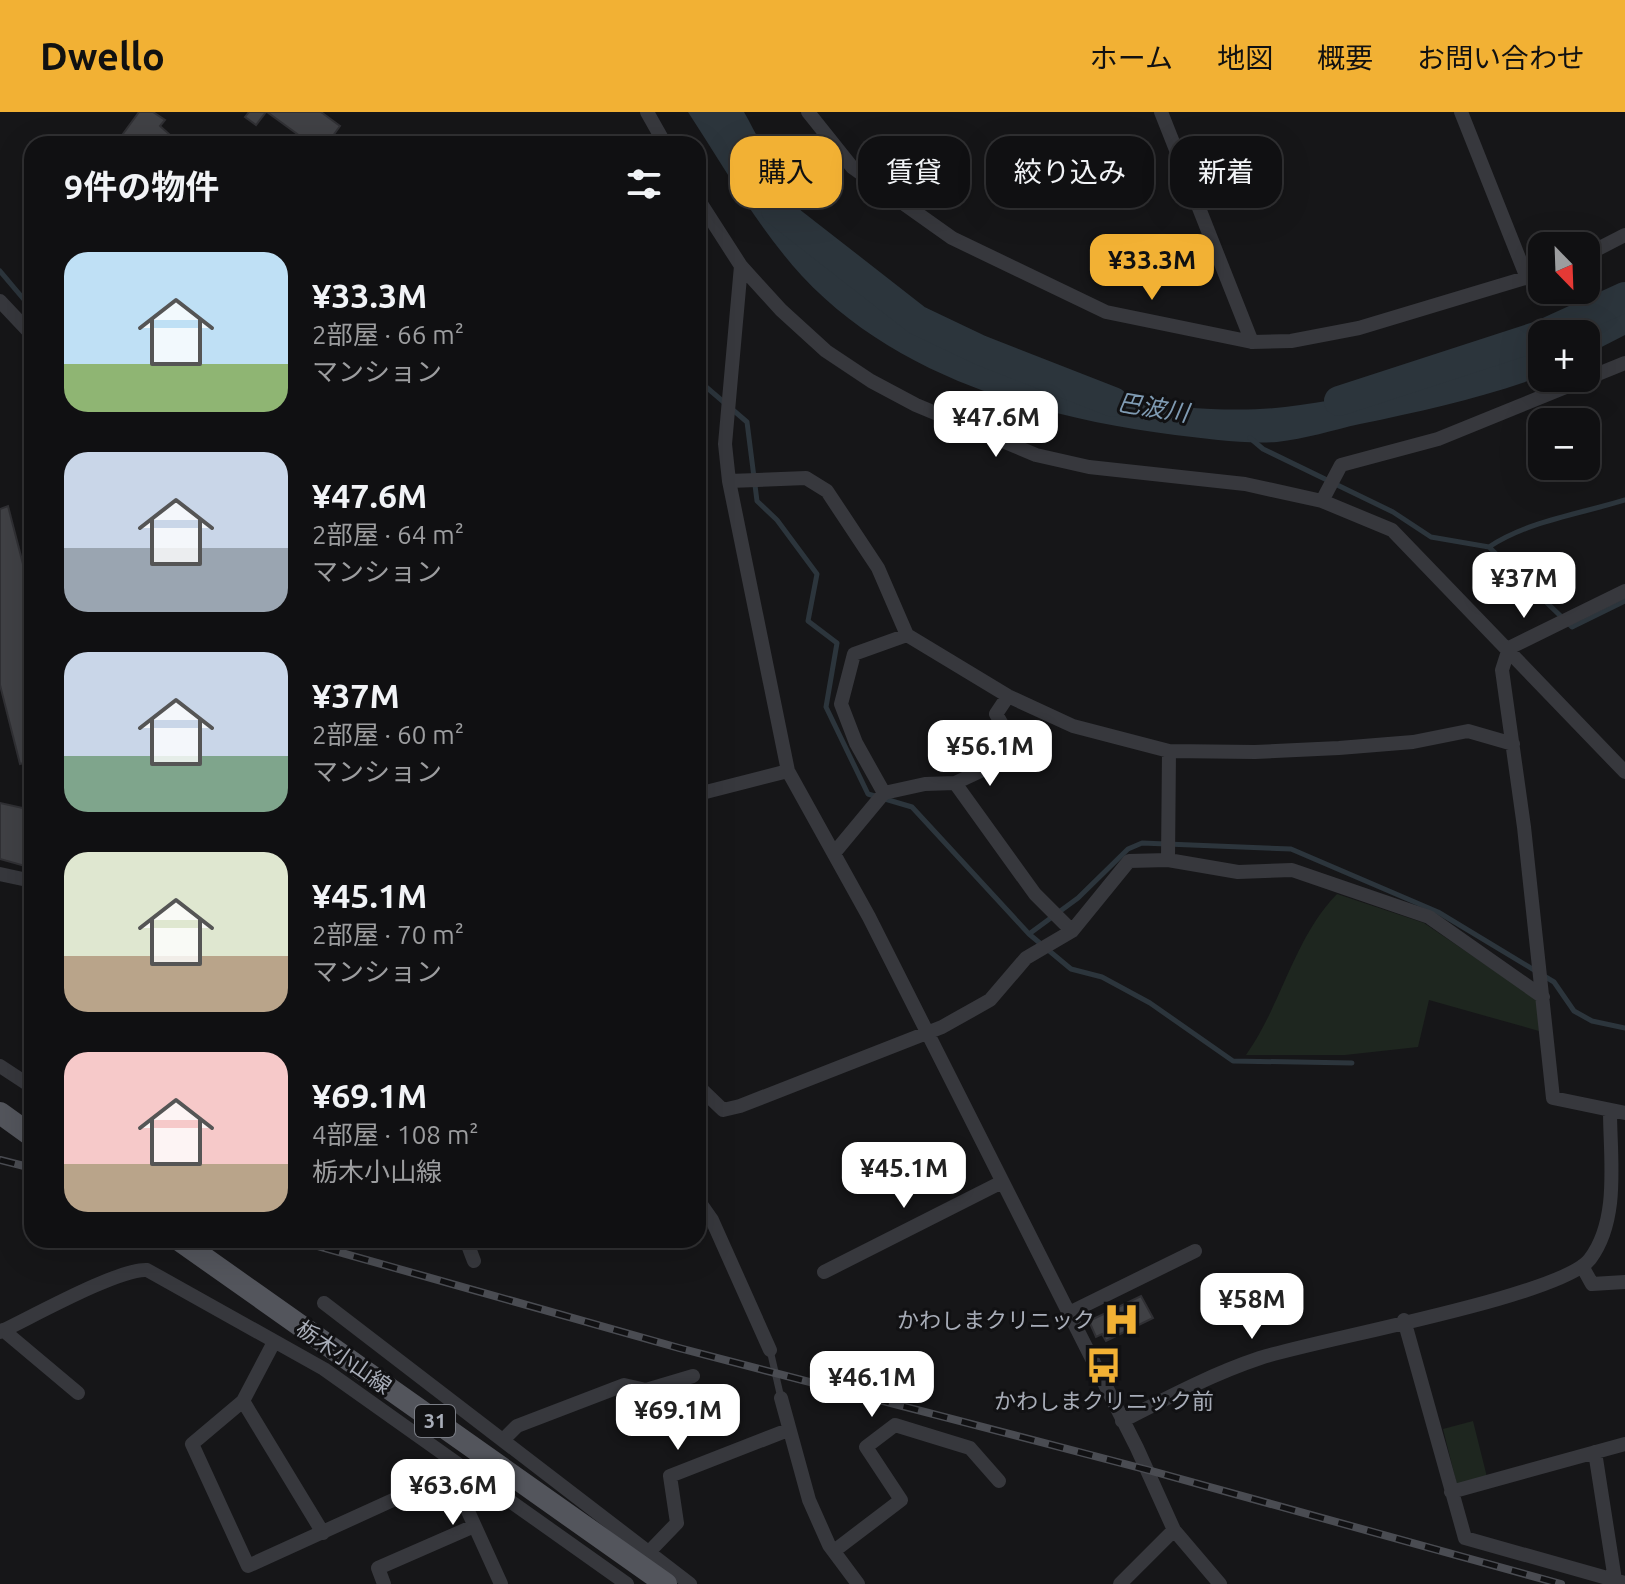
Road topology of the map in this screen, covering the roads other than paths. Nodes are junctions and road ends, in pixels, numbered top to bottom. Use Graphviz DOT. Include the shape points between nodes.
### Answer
graph roads {
  1 [pos="647,112"];
  2 [pos="808,112"];
  3 [pos="1161,112"];
  4 [pos="1461,112"];
  5 [pos="660,136"];
  6 [pos="706,211"];
  7 [pos="1625,235"];
  8 [pos="1600,248"];
  9 [pos="741,266"];
  10 [pos="1527,278"];
  11 [pos="0,301"];
  12 [pos="24,326"];
  13 [pos="1252,342"];
  14 [pos="1625,363"];
  15 [pos="729,481"];
  16 [pos="1322,501"];
  17 [pos="1625,591"];
  18 [pos="907,635"];
  19 [pos="1509,648"];
  20 [pos="1008,696"];
  21 [pos="1513,744"];
  22 [pos="1169,751"];
  23 [pos="788,771"];
  24 [pos="1625,772"];
  25 [pos="955,783"];
  26 [pos="706,792"];
  27 [pos="884,793"];
  28 [pos="835,852"];
  29 [pos="1168,860"];
  30 [pos="0,874"];
  31 [pos="24,879"];
  32 [pos="1072,931"];
  33 [pos="1543,997"];
  34 [pos="925,1031"];
  35 [pos="0,1066"];
  36 [pos="24,1082"];
  37 [pos="706,1094"];
  38 [pos="1618,1112"];
  39 [pos="3,1115"];
  40 [pos="24,1130"];
  41 [pos="1002,1182"];
  42 [pos="706,1211"];
  43 [pos="190,1248"];
  44 [pos="469,1248"];
  45 [pos="1195,1251"];
  46 [pos="474,1261"];
  47 [pos="1582,1266"];
  48 [pos="824,1272"];
  49 [pos="1625,1282"];
  50 [pos="324,1303"];
  51 [pos="1069,1313"];
  52 [pos="1404,1320"];
  53 [pos="2,1331"];
  54 [pos="274,1342"];
  55 [pos="770,1350"];
  56 [pos="693,1376"];
  57 [pos="78,1393"];
  58 [pos="781,1398"];
  59 [pos="243,1401"];
  60 [pos="1122,1421"];
  61 [pos="788,1430"];
  62 [pos="503,1440"];
  63 [pos="1625,1444"];
  64 [pos="1595,1452"];
  65 [pos="445,1455"];
  66 [pos="450,1474"];
  67 [pos="999,1481"];
  68 [pos="1451,1492"];
  69 [pos="474,1526"];
  70 [pos="1174,1530"];
  71 [pos="323,1533"];
  72 [pos="834,1551"];
  73 [pos="649,1552"];
  74 [pos="1620,1581"];
  75 [pos="384,1584"];
  76 [pos="501,1584"];
  77 [pos="627,1584"];
  78 [pos="666,1584"];
  79 [pos="690,1584"];
  80 [pos="858,1584"];
  81 [pos="1120,1584"];
  82 [pos="1220,1584"];
  1 -- 5 [label="street"];
  2 -- 13 [label="street" via="852,167 952,238 1106,312"];
  3 -- 13 [label="street"];
  4 -- 10 [label="street"];
  6 -- 9 [label="street"];
  7 -- 8 [label="street"];
  9 -- 15 [label="street" via="725,444"];
  9 -- 16 [label="street" via="826,351 871,381 1036,455 1089,467 1245,484"];
  10 -- 13 [label="street" via="1359,328 1291,341"];
  11 -- 12 [label="street"];
  14 -- 16 [label="street" via="1438,439 1341,465"];
  15 -- 18 [label="street" via="806,478 827,491 878,568"];
  15 -- 23 [label="street"];
  16 -- 19 [label="street" via="1392,530"];
  17 -- 19 [label="street"];
  18 -- 20 [label="street"];
  18 -- 27 [label="street" via="854,654 841,704"];
  19 -- 21 [label="street" via="1502,670"];
  19 -- 24 [label="street"];
  20 -- 22 [label="street" via="1073,726"];
  20 -- 25 [label="street" via="996,714 1014,745 987,768"];
  21 -- 22 [label="street" via="1468,731 1339,748"];
  21 -- 33 [label="street"];
  22 -- 29 [label="street"];
  23 -- 26 [label="street"];
  23 -- 28 [label="street"];
  25 -- 27 [label="street"];
  25 -- 32 [label="street" via="1035,894"];
  27 -- 28 [label="street"];
  28 -- 34 [label="street"];
  29 -- 32 [label="street" via="1129,861"];
  29 -- 33 [label="street" via="1238,872 1292,870 1429,917"];
  30 -- 31 [label="street"];
  32 -- 34 [label="street" via="1026,958 990,1000"];
  33 -- 38 [label="street" via="1553,1098"];
  34 -- 37 [label="street" via="740,1106 723,1110"];
  34 -- 41 [label="street"];
  35 -- 36 [label="street"];
  38 -- 47 [label="street" via="1609,1216 1600,1243"];
  39 -- 40 [label="main road"];
  41 -- 48 [label="street"];
  41 -- 51 [label="street"];
  42 -- 55 [label="street"];
  43 -- 78 [label="main road, 栃木小山線 / 31"];
  44 -- 46 [label="street"];
  45 -- 51 [label="street"];
  47 -- 49 [label="street" via="1592,1284"];
  47 -- 52 [label="street" via="1532,1289"];
  50 -- 62 [label="street"];
  51 -- 60 [label="street"];
  52 -- 60 [label="street" via="1261,1358 1209,1377"];
  52 -- 68 [label="street"];
  53 -- 54 [label="street" via="138,1269"];
  53 -- 57 [label="street"];
  54 -- 59 [label="street"];
  54 -- 65 [label="street" via="324,1369"];
  55 -- 58 [label="lane"];
  56 -- 62 [label="street" via="646,1390 624,1385 517,1426"];
  58 -- 61 [label="street"];
  59 -- 71 [label="street"];
  59 -- 71 [label="street" via="192,1444 248,1566"];
  60 -- 70 [label="street"];
  61 -- 72 [label="street" via="809,1500"];
  61 -- 73 [label="street" via="670,1476 677,1523"];
  62 -- 73 [label="street"];
  63 -- 64 [label="street"];
  64 -- 68 [label="street"];
  64 -- 74 [label="street"];
  65 -- 66 [label="street"];
  65 -- 77 [label="street"];
  66 -- 69 [label="street"];
  66 -- 71 [label="street"];
  67 -- 72 [label="street" via="970,1448 895,1425 866,1447 901,1500"];
  68 -- 74 [label="street" via="1465,1538"];
  69 -- 75 [label="street" via="378,1568"];
  69 -- 76 [label="street"];
  70 -- 81 [label="street"];
  70 -- 82 [label="street"];
  72 -- 80 [label="street"];
  73 -- 79 [label="street"];
}
